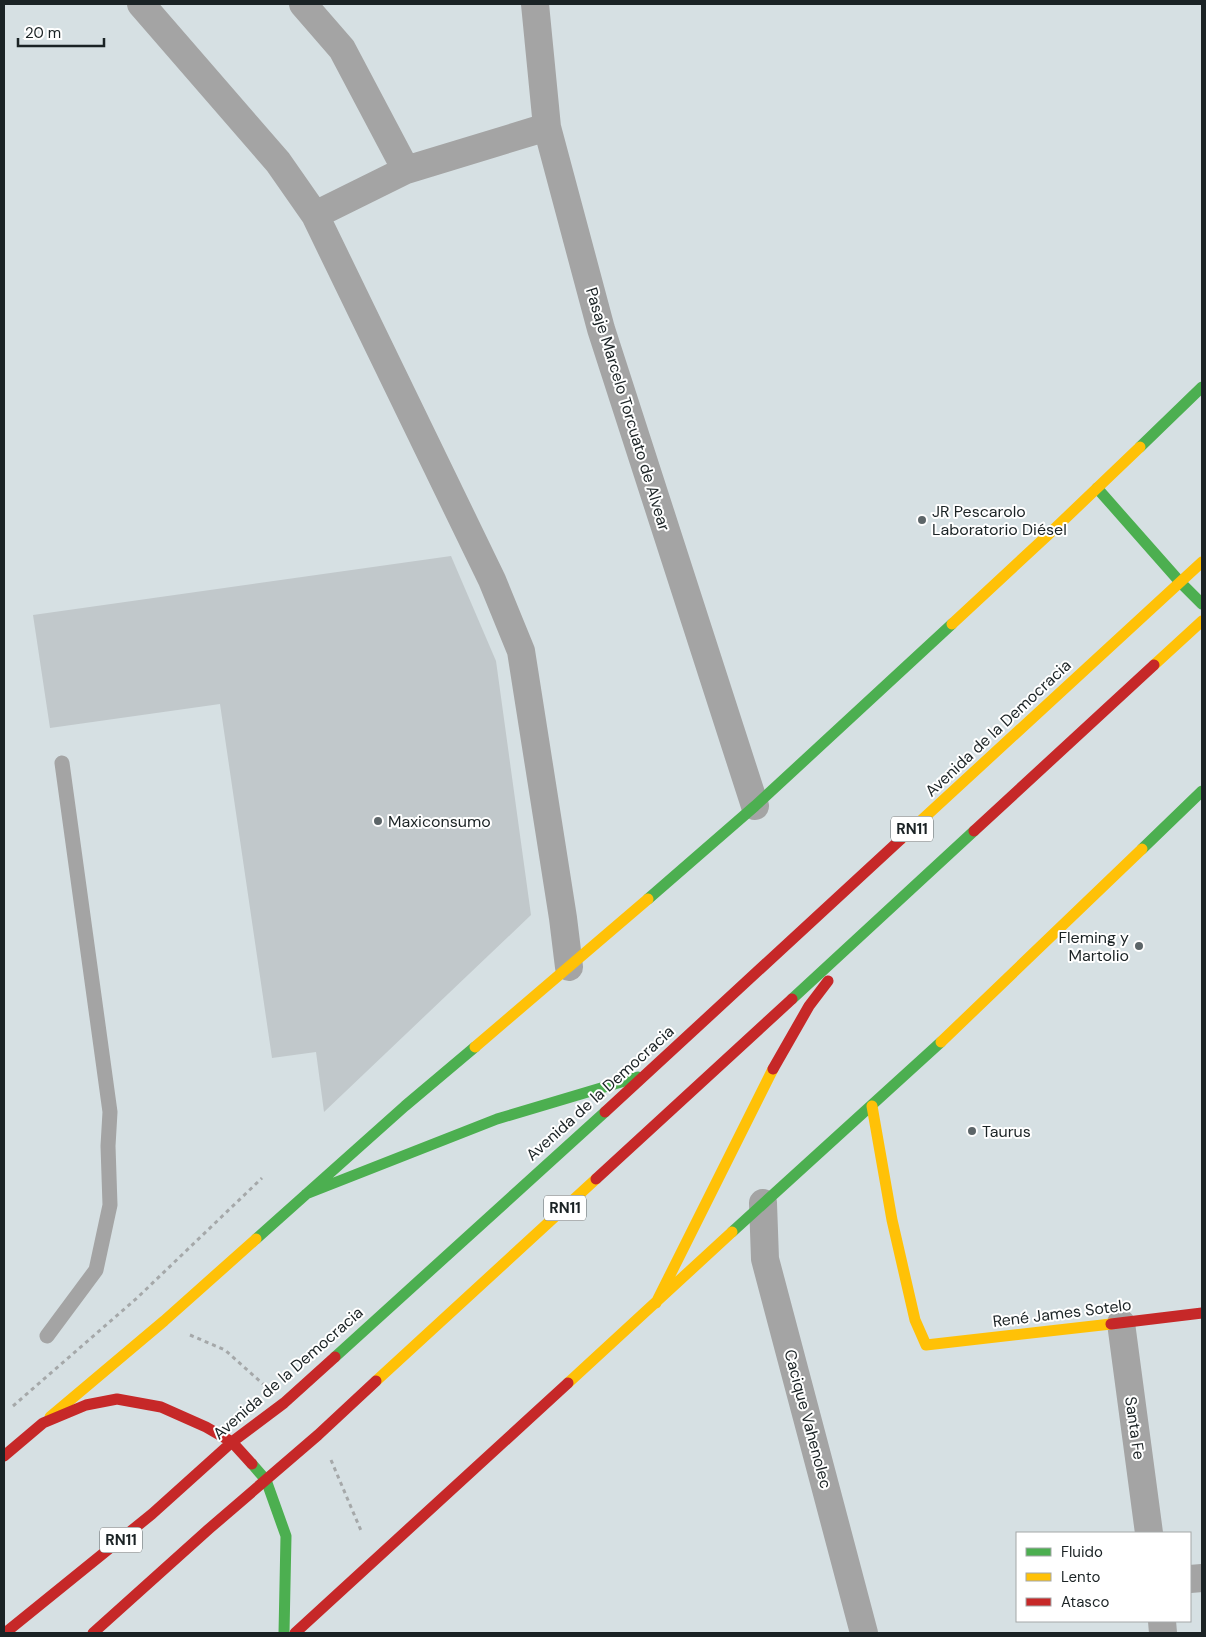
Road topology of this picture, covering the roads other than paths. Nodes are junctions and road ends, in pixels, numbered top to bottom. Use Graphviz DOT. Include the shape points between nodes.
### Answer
graph roads {
  1 [pos="141,4"];
  2 [pos="303,4"];
  3 [pos="535,4"];
  4 [pos="547,127"];
  5 [pos="406,170"];
  6 [pos="315,215"];
  7 [pos="1202,387"];
  8 [pos="1097,488"];
  9 [pos="1202,562"];
  10 [pos="1180,582"];
  11 [pos="1202,604"];
  12 [pos="1202,621"];
  13 [pos="62,763"];
  14 [pos="1202,791"];
  15 [pos="755,806"];
  16 [pos="863,933"];
  17 [pos="569,967"];
  18 [pos="644,1076"];
  19 [pos="872,1106"];
  20 [pos="306,1194"];
  21 [pos="763,1203"];
  22 [pos="656,1303"];
  23 [pos="1202,1313"];
  24 [pos="1121,1323"];
  25 [pos="47,1336"];
  26 [pos="43,1423"];
  27 [pos="232,1442"];
  28 [pos="5,1450"];
  29 [pos="266,1480"];
  30 [pos="1149,1532"];
  31 [pos="5,1633"];
  32 [pos="93,1633"];
  33 [pos="284,1633"];
  34 [pos="295,1633"];
  35 [pos="864,1633"];
  1 -- 6 [label="street" via="278,162"];
  2 -- 5 [label="street" via="342,49"];
  3 -- 4 [label="street, Pasaje Marcelo Torcuato de Alvear"];
  4 -- 5 [label="street"];
  4 -- 15 [label="street, Pasaje Marcelo Torcuato de Alvear" via="601,329"];
  5 -- 6 [label="street"];
  6 -- 17 [label="street" via="492,580 521,651"];
  7 -- 8 [label="main road"];
  8 -- 10 [label="main road"];
  8 -- 15 [label="main road"];
  9 -- 10 [label="main road, Avenida de la Democracia / RN11"];
  10 -- 11 [label="main road"];
  10 -- 18 [label="main road, Avenida de la Democracia / RN11"];
  12 -- 16 [label="main road, RN11"];
  13 -- 25 [label="lane" via="110,1112 110,1205 96,1270"];
  14 -- 19 [label="main road, RN11"];
  15 -- 17 [label="main road"];
  16 -- 22 [label="main road, RN11" via="809,1006 774,1066"];
  16 -- 29 [label="main road, RN11"];
  17 -- 20 [label="main road"];
  18 -- 20 [label="main road" via="497,1119"];
  18 -- 27 [label="main road, Avenida de la Democracia / RN11" via="284,1402"];
  19 -- 21 [label="main road, RN11"];
  19 -- 24 [label="main road, René James Sotelo" via="892,1220 916,1320 926,1345"];
  20 -- 26 [label="main road" via="164,1321"];
  21 -- 22 [label="main road, RN11"];
  21 -- 35 [label="street, Cacique Vahenolec" via="765,1259"];
  22 -- 34 [label="main road, RN11"];
  23 -- 24 [label="main road, René James Sotelo"];
  24 -- 30 [label="street, Santa Fe"];
  26 -- 27 [label="main road" via="86,1405 117,1399 160,1406"];
  26 -- 28 [label="main road"];
  27 -- 29 [label="main road"];
  27 -- 31 [label="main road, Avenida de la Democracia / RN11" via="152,1514"];
  29 -- 32 [label="main road, RN11"];
  29 -- 33 [label="main road" via="286,1536"];
}
